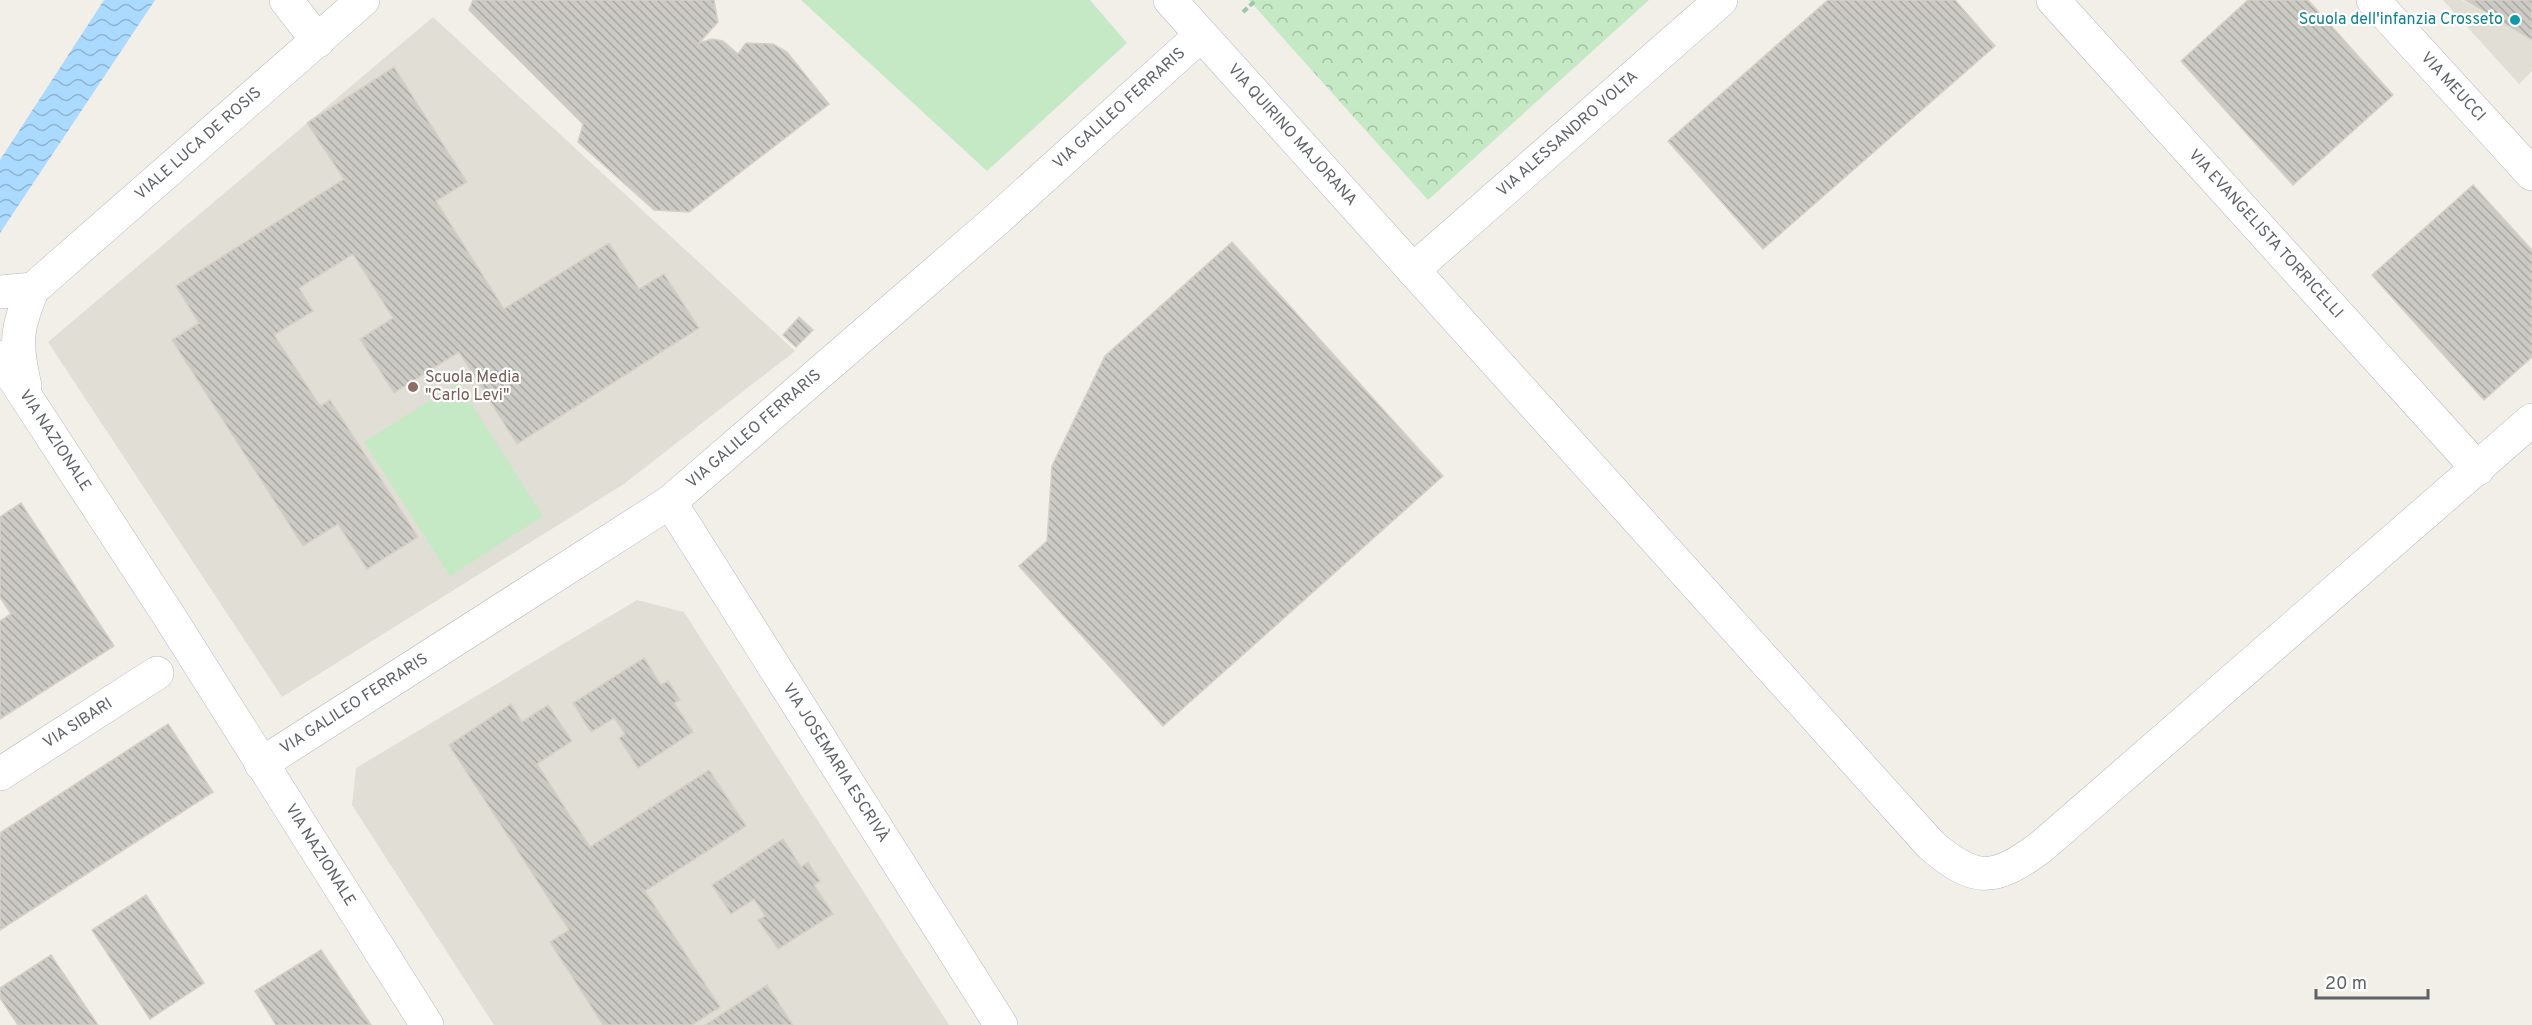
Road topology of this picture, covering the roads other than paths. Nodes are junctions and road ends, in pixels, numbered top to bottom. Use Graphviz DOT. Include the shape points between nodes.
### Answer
graph roads {
  1 [pos="286,0"];
  2 [pos="363,0"];
  3 [pos="1170,0"];
  4 [pos="1721,0"];
  5 [pos="2053,0"];
  6 [pos="2373,0"];
  7 [pos="1201,35"];
  8 [pos="318,40"];
  9 [pos="2532,174"];
  10 [pos="1413,270"];
  11 [pos="33,289"];
  12 [pos="0,292"];
  13 [pos="0,357"];
  14 [pos="28,399"];
  15 [pos="2532,420"];
  16 [pos="2478,469"];
  17 [pos="670,502"];
  18 [pos="169,616"];
  19 [pos="157,673"];
  20 [pos="214,687"];
  21 [pos="261,764"];
  22 [pos="0,774"];
  23 [pos="427,1025"];
  24 [pos="1001,1025"];
  1 -- 8 [label="street"];
  2 -- 8 [label="street, VIALE LUCA DE ROSIS"];
  3 -- 7 [label="street, VIA QUIRINO MAJORANA"];
  4 -- 10 [label="street, VIA ALESSANDRO VOLTA"];
  5 -- 16 [label="street, VIA EVANGELISTA TORRICELLI"];
  6 -- 9 [label="street, VIA MEUCCI"];
  7 -- 10 [label="street, VIA QUIRINO MAJORANA"];
  7 -- 17 [label="street, VIA GALILEO FERRARIS" via="994,222"];
  8 -- 11 [label="street, VIALE LUCA DE ROSIS"];
  10 -- 16 [label="street, VIA QUIRINO MAJORANA" via="1931,845 1968,870 1987,875 2005,870 2041,847"];
  11 -- 12 [label="street"];
  11 -- 14 [label="street" via="17,338"];
  13 -- 14 [label="street, VIA NAZIONALE"];
  14 -- 18 [label="street, VIA NAZIONALE"];
  15 -- 16 [label="street, VIA QUIRINO MAJORANA"];
  17 -- 21 [label="street, VIA GALILEO FERRARIS"];
  17 -- 24 [label="street, VIA JOSEMARIA ESCRIVÀ"];
  18 -- 19 [label="street" via="169,645"];
  18 -- 20 [label="street, VIA NAZIONALE"];
  19 -- 20 [label="street" via="189,676"];
  19 -- 22 [label="street, VIA SIBARI"];
  20 -- 21 [label="street, VIA NAZIONALE"];
  21 -- 23 [label="street, VIA NAZIONALE"];
}
